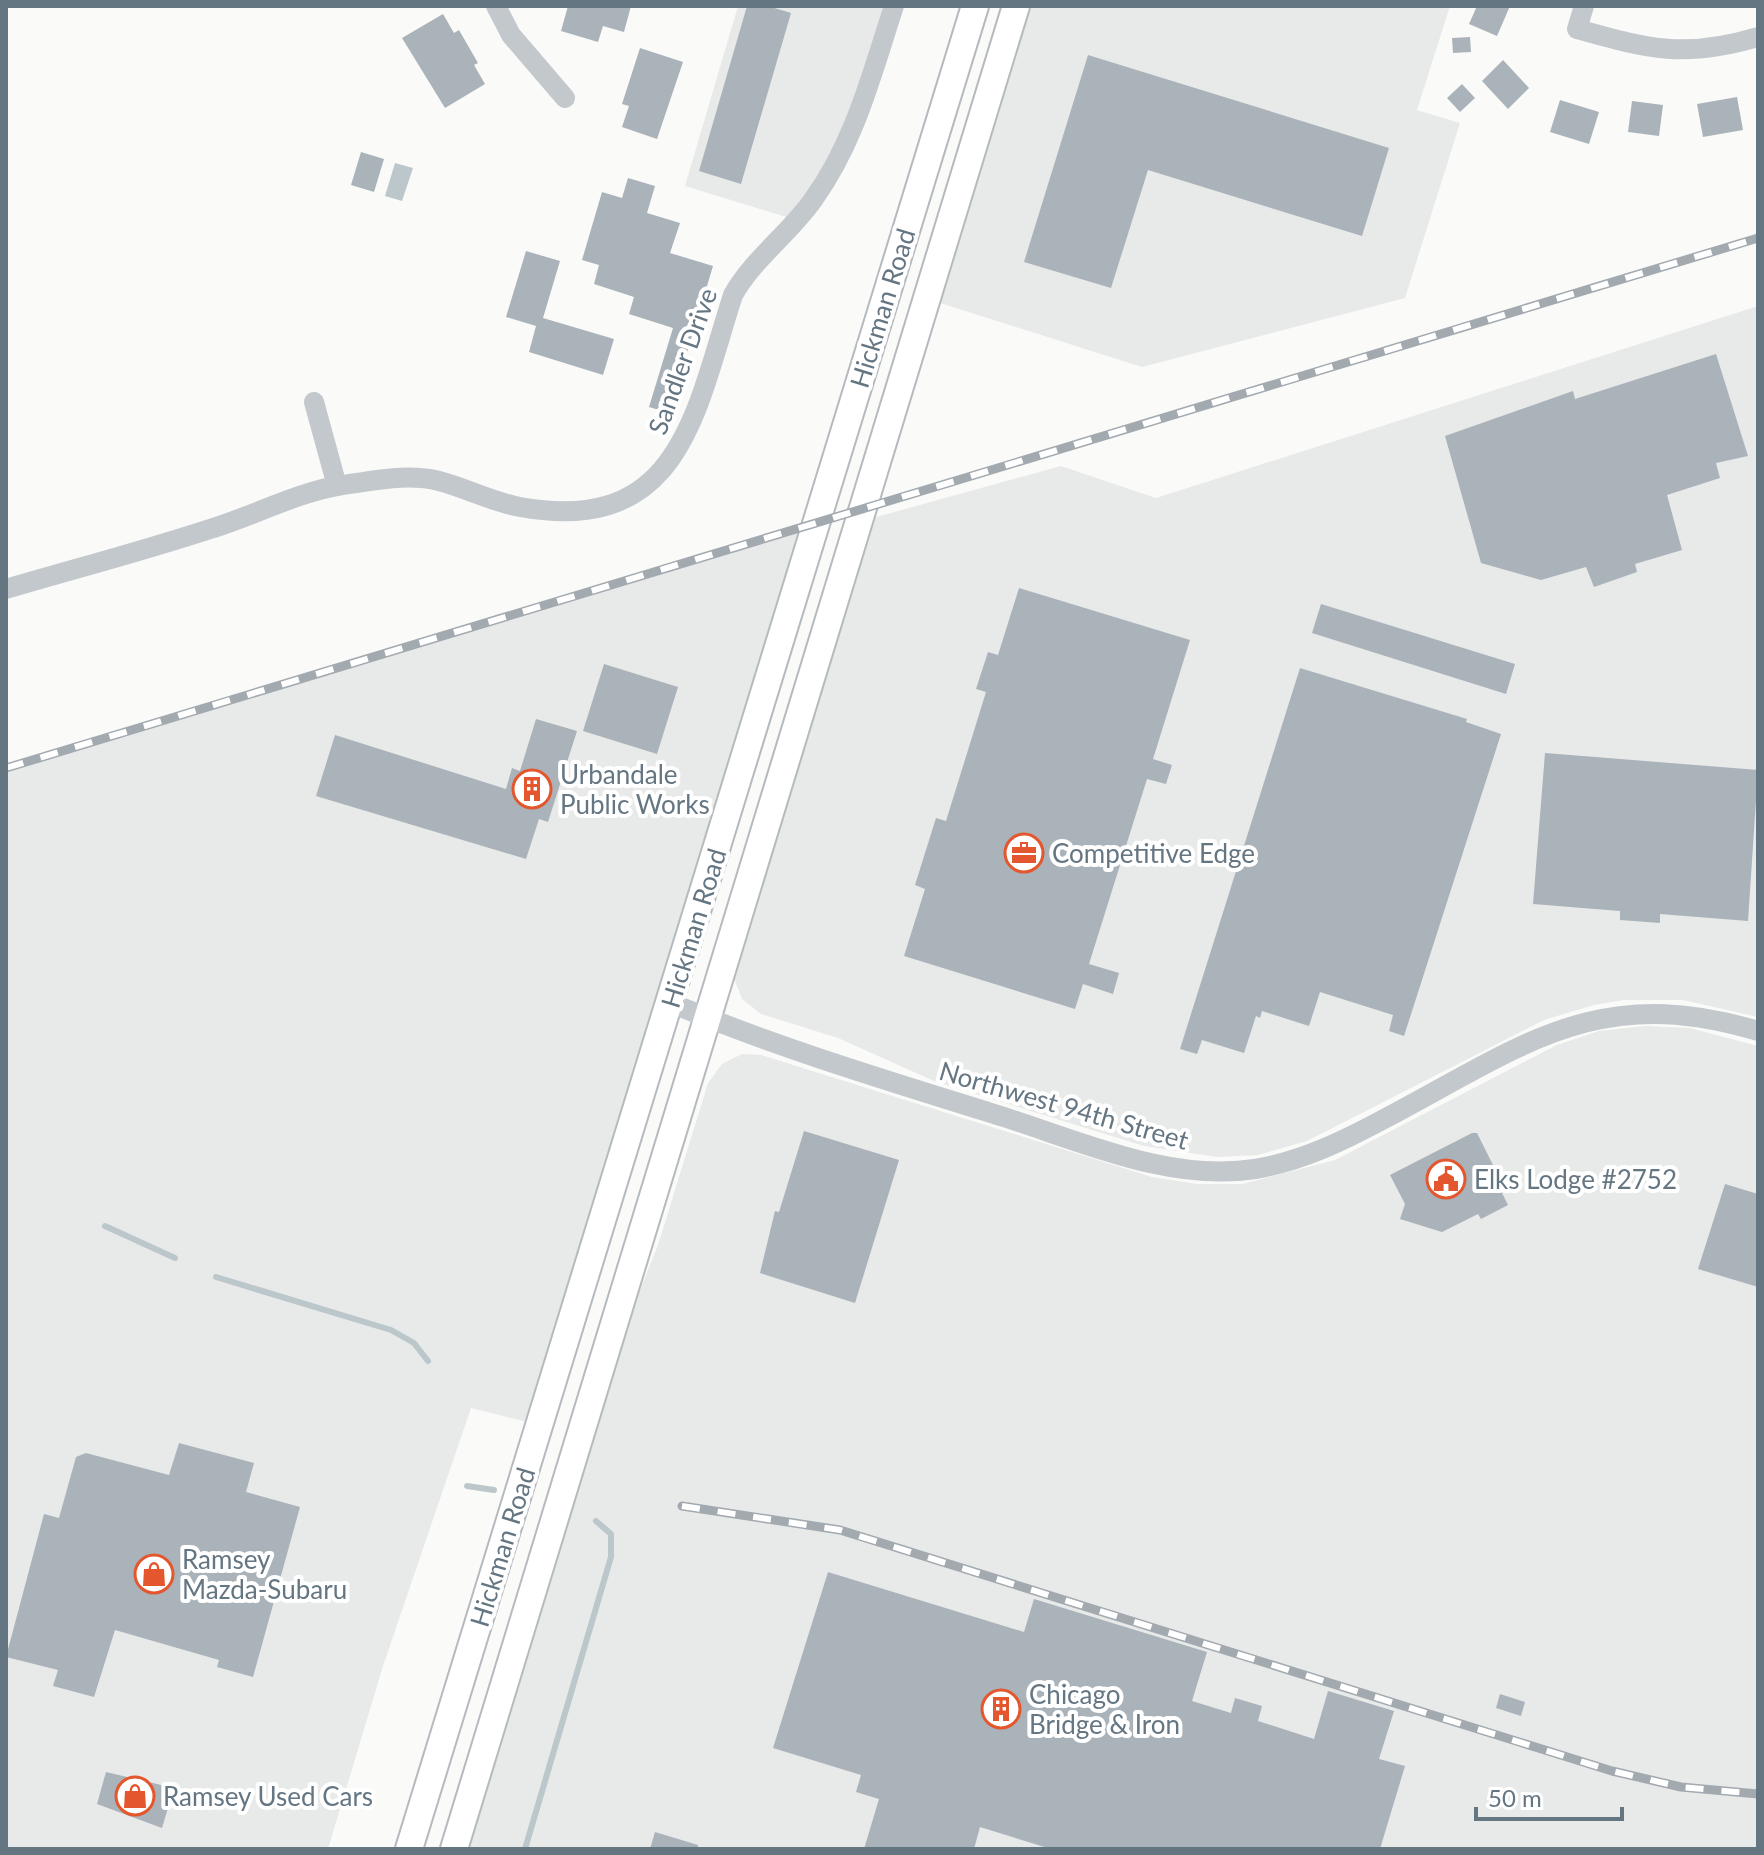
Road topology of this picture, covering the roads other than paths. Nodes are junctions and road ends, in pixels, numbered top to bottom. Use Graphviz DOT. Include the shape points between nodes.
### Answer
graph roads {
  1 [pos="496,6"];
  2 [pos="894,6"];
  3 [pos="975,6"];
  4 [pos="1016,6"];
  5 [pos="1584,6"];
  6 [pos="1758,37"];
  7 [pos="565,98"];
  8 [pos="314,402"];
  9 [pos="337,486"];
  10 [pos="6,589"];
  11 [pos="671,1003"];
  12 [pos="706,1018"];
  13 [pos="1758,1031"];
  14 [pos="409,1849"];
  15 [pos="454,1849"];
  1 -- 7 [label="street" via="511,35"];
  2 -- 9 [label="street, Sandler Drive" via="846,145 811,204 744,275 688,435 666,469 634,494 596,509 565,512 518,507 436,480 403,477"];
  3 -- 11 [label="main road, Hickman Road"];
  4 -- 12 [label="main road, Hickman Road"];
  5 -- 6 [label="street" via="1577,29 1646,48 1690,51"];
  8 -- 9 [label="street"];
  9 -- 10 [label="street, Sandler Drive"];
  11 -- 12 [label="street, Northwest 94th Street"];
  11 -- 14 [label="main road, Hickman Road"];
  12 -- 13 [label="street, Northwest 94th Street" via="762,1041 1140,1159 1215,1171 1267,1167 1322,1150 1537,1039 1600,1017 1679,1013"];
  12 -- 15 [label="main road, Hickman Road"];
}
